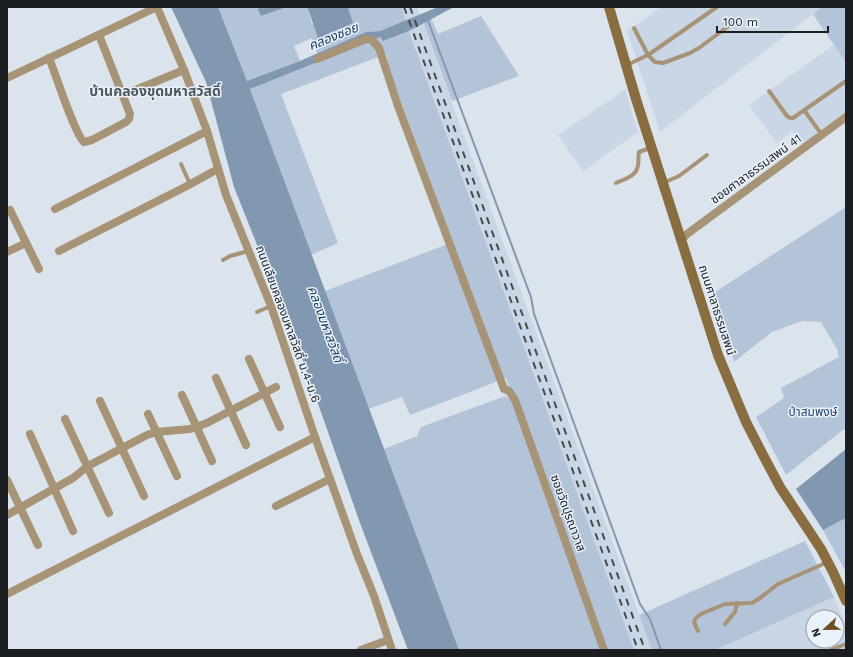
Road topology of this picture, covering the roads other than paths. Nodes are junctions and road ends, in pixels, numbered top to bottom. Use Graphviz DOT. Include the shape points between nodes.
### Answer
graph roads {
  1 [pos="157,7"];
  2 [pos="609,7"];
  3 [pos="717,7"];
  4 [pos="734,22"];
  5 [pos="634,28"];
  6 [pos="99,35"];
  7 [pos="648,55"];
  8 [pos="49,58"];
  9 [pos="317,59"];
  10 [pos="626,65"];
  11 [pos="184,70"];
  12 [pos="7,78"];
  13 [pos="846,81"];
  14 [pos="769,91"];
  15 [pos="123,95"];
  16 [pos="804,110"];
  17 [pos="846,117"];
  18 [pos="207,130"];
  19 [pos="822,135"];
  20 [pos="652,147"];
  21 [pos="707,156"];
  22 [pos="181,164"];
  23 [pos="218,168"];
  24 [pos="616,183"];
  25 [pos="662,183"];
  26 [pos="190,185"];
  27 [pos="55,209"];
  28 [pos="10,210"];
  29 [pos="681,241"];
  30 [pos="26,243"];
  31 [pos="59,251"];
  32 [pos="250,251"];
  33 [pos="7,252"];
  34 [pos="223,260"];
  35 [pos="38,268"];
  36 [pos="271,306"];
  37 [pos="257,312"];
  38 [pos="249,359"];
  39 [pos="216,378"];
  40 [pos="276,387"];
  41 [pos="265,392"];
  42 [pos="182,395"];
  43 [pos="100,401"];
  44 [pos="231,410"];
  45 [pos="148,414"];
  46 [pos="66,419"];
  47 [pos="197,426"];
  48 [pos="280,427"];
  49 [pos="156,432"];
  50 [pos="30,434"];
  51 [pos="315,437"];
  52 [pos="246,444"];
  53 [pos="122,448"];
  54 [pos="212,461"];
  55 [pos="88,466"];
  56 [pos="177,476"];
  57 [pos="330,479"];
  58 [pos="7,480"];
  59 [pos="55,488"];
  60 [pos="144,496"];
  61 [pos="276,506"];
  62 [pos="20,508"];
  63 [pos="109,513"];
  64 [pos="7,515"];
  65 [pos="73,531"];
  66 [pos="38,546"];
  67 [pos="828,562"];
  68 [pos="7,594"];
  69 [pos="846,601"];
  70 [pos="737,603"];
  71 [pos="724,624"];
  72 [pos="698,631"];
  73 [pos="388,640"];
  74 [pos="846,644"];
  75 [pos="361,650"];
  76 [pos="392,650"];
  77 [pos="604,650"];
  78 [pos="830,650"];
  1 -- 6 [label="street"];
  1 -- 11 [label="street, ถนนเลียบคลองมหาสวัสดิ์ ม.4-ม.6"];
  2 -- 10 [label="street, ถนนศาลาธรรมสพน์"];
  3 -- 7 [label="lane"];
  4 -- 7 [label="lane" via="690,53 663,63 655,62"];
  5 -- 7 [label="lane"];
  6 -- 8 [label="street"];
  6 -- 15 [label="street"];
  7 -- 10 [label="lane"];
  8 -- 12 [label="street"];
  8 -- 15 [label="street" via="82,141 88,142 129,119 130,114"];
  9 -- 77 [label="street, ซอยวัดปุรณาวาส" via="366,39 372,40 379,48 398,106 504,389 509,391 515,400"];
  10 -- 20 [label="street, ถนนศาลาธรรมสพน์"];
  11 -- 15 [label="street"];
  11 -- 18 [label="street, ถนนเลียบคลองมหาสวัสดิ์ ม.4-ม.6"];
  13 -- 16 [label="lane"];
  14 -- 16 [label="lane" via="790,118"];
  16 -- 19 [label="lane"];
  17 -- 19 [label="street, ซอยศาลาธรรมสพน์ 41"];
  18 -- 23 [label="street, ถนนเลียบคลองมหาสวัสดิ์ ม.4-ม.6"];
  18 -- 27 [label="street"];
  19 -- 29 [label="street, ซอยศาลาธรรมสพน์ 41"];
  20 -- 24 [label="lane" via="639,152 638,168 632,176"];
  20 -- 25 [label="street, ถนนศาลาธรรมสพน์"];
  21 -- 25 [label="lane" via="679,176"];
  22 -- 26 [label="lane"];
  23 -- 26 [label="street"];
  23 -- 32 [label="street, ถนนเลียบคลองมหาสวัสดิ์ ม.4-ม.6" via="226,195"];
  25 -- 29 [label="street, ถนนศาลาธรรมสพน์"];
  26 -- 31 [label="street"];
  28 -- 30 [label="street"];
  29 -- 67 [label="street, ถนนศาลาธรรมสพน์" via="718,355 746,422 777,482"];
  30 -- 33 [label="street"];
  30 -- 35 [label="street"];
  32 -- 34 [label="lane"];
  32 -- 36 [label="street, ถนนเลียบคลองมหาสวัสดิ์ ม.4-ม.6"];
  36 -- 37 [label="lane"];
  36 -- 51 [label="street, ถนนเลียบคลองมหาสวัสดิ์ ม.4-ม.6"];
  38 -- 41 [label="street"];
  39 -- 44 [label="street"];
  40 -- 41 [label="street"];
  41 -- 44 [label="street"];
  41 -- 48 [label="street"];
  42 -- 47 [label="street"];
  43 -- 53 [label="street"];
  44 -- 47 [label="street"];
  44 -- 52 [label="street"];
  45 -- 49 [label="street"];
  46 -- 55 [label="street"];
  47 -- 49 [label="street"];
  47 -- 54 [label="street"];
  49 -- 53 [label="street"];
  49 -- 56 [label="street"];
  50 -- 59 [label="street"];
  51 -- 57 [label="street, ถนนเลียบคลองมหาสวัสดิ์ ม.4-ม.6"];
  51 -- 68 [label="street"];
  53 -- 55 [label="street"];
  53 -- 60 [label="street"];
  55 -- 59 [label="street"];
  55 -- 63 [label="street"];
  57 -- 61 [label="street"];
  57 -- 73 [label="street, ถนนเลียบคลองมหาสวัสดิ์ ม.4-ม.6"];
  58 -- 62 [label="street"];
  59 -- 62 [label="street"];
  59 -- 65 [label="street"];
  62 -- 64 [label="street"];
  62 -- 66 [label="street"];
  67 -- 69 [label="street, ถนนศาลาธรรมสพน์"];
  67 -- 70 [label="lane" via="778,584 752,603"];
  70 -- 71 [label="lane" via="735,612"];
  70 -- 72 [label="lane" via="725,604 701,614 694,622"];
  73 -- 75 [label="street"];
  73 -- 76 [label="street, ถนนเลียบคลองมหาสวัสดิ์ ม.4-ม.6"];
  74 -- 78 [label="lane"];
}
